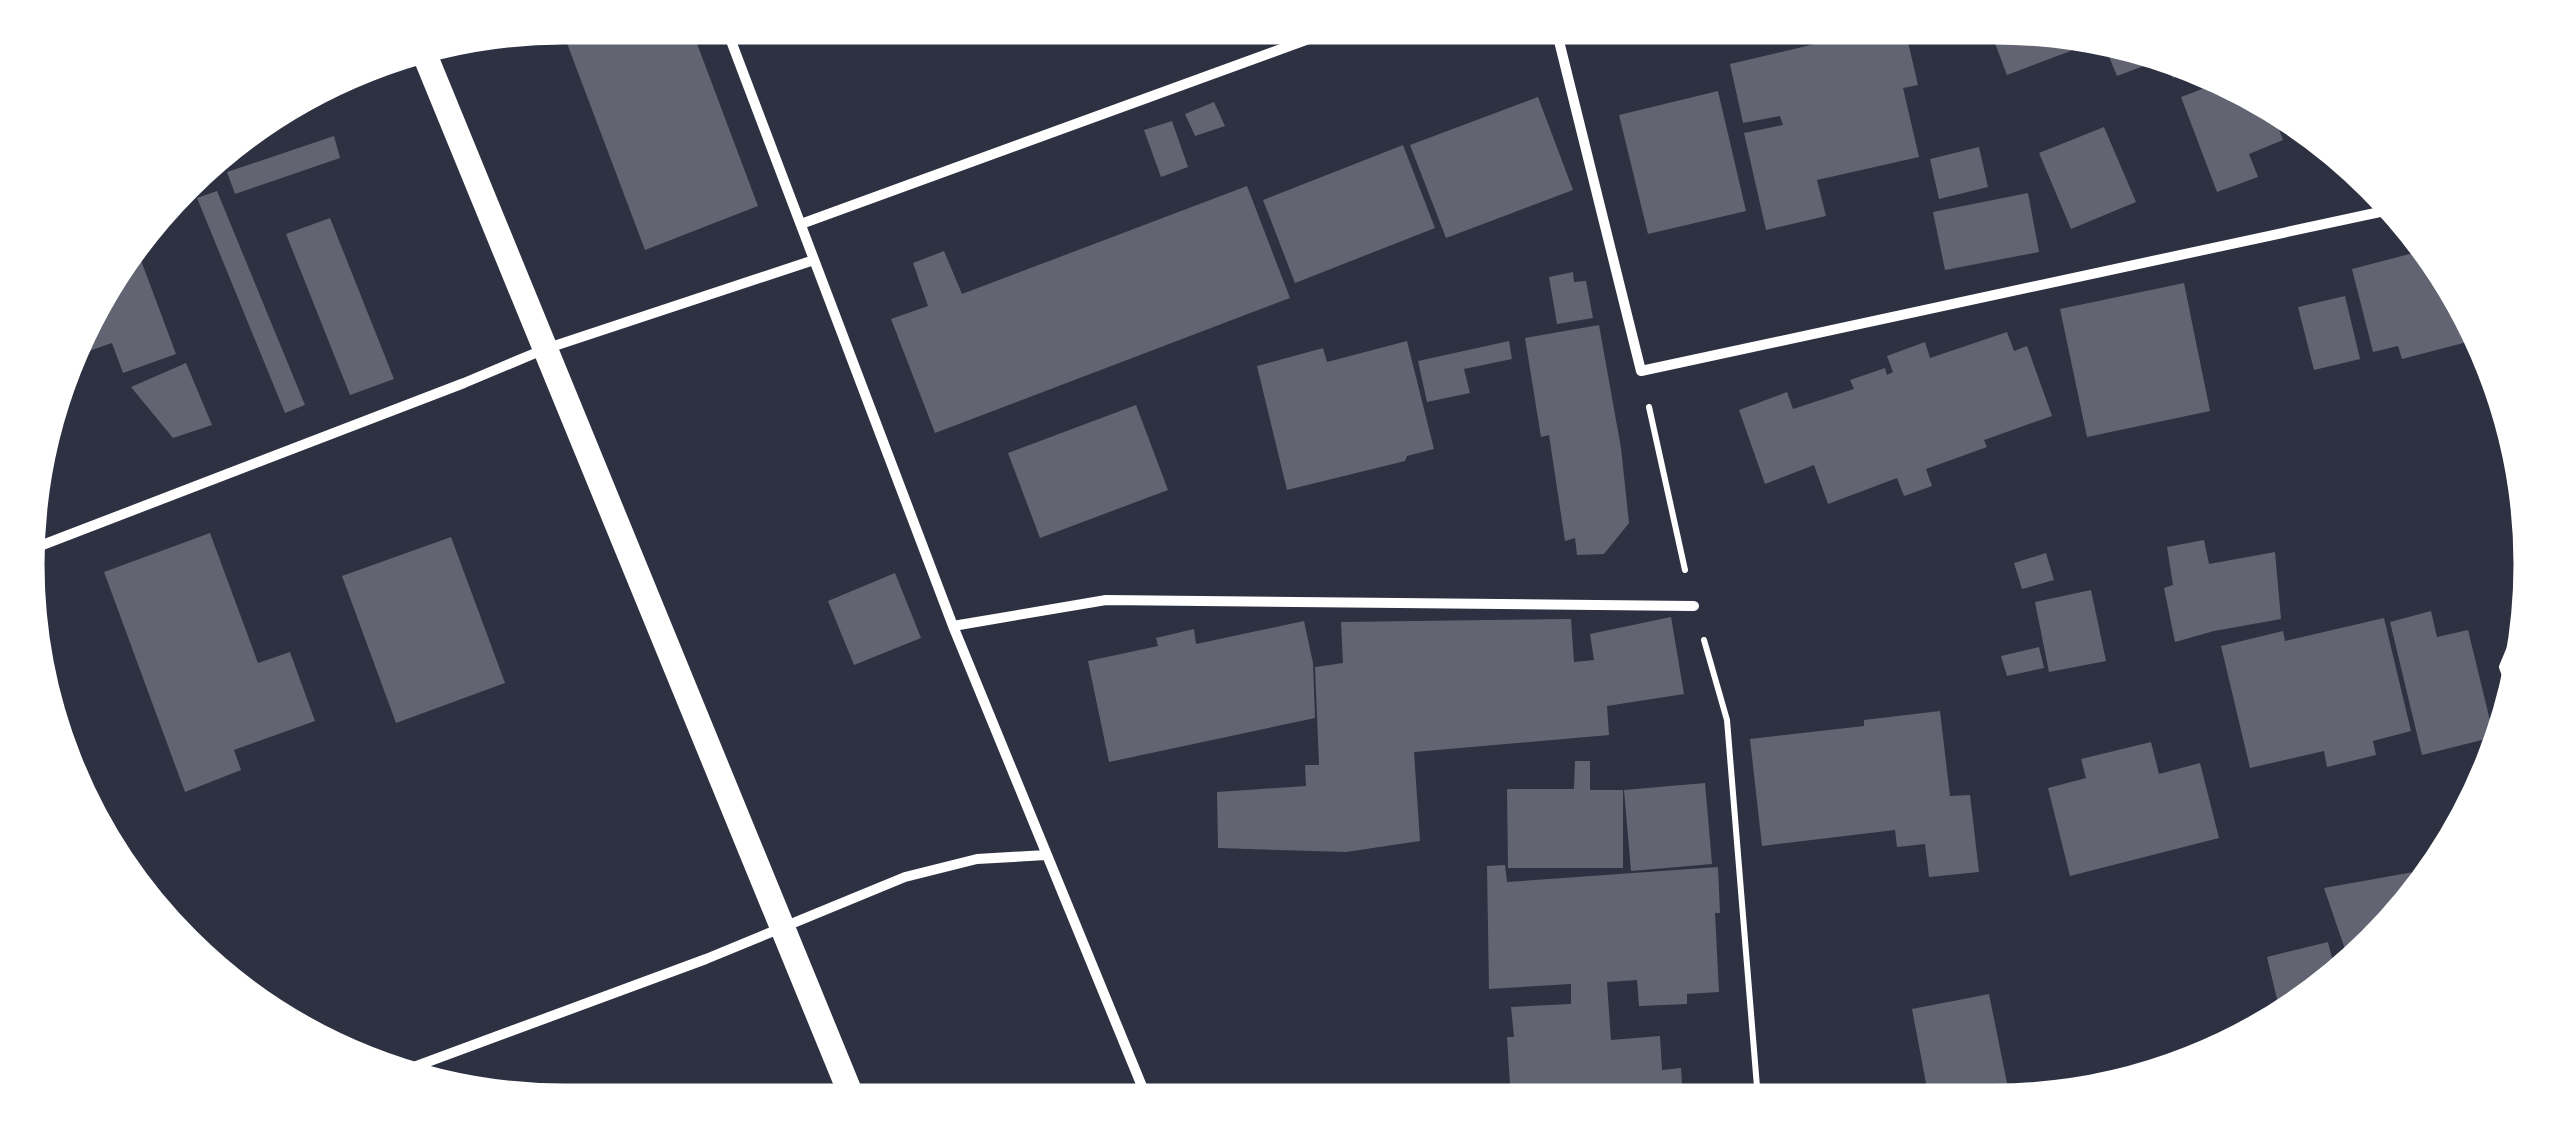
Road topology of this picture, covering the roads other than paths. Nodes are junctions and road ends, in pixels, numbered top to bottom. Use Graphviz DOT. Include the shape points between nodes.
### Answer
graph roads {
  1 [pos="731,42"];
  2 [pos="1300,42"];
  3 [pos="1559,42"];
  4 [pos="427,61"];
  5 [pos="2380,212"];
  6 [pos="801,224"];
  7 [pos="814,260"];
  8 [pos="545,349"];
  9 [pos="43,545"];
  10 [pos="1694,606"];
  11 [pos="953,626"];
  12 [pos="1046,855"];
  13 [pos="783,929"];
  14 [pos="419,1065"];
  15 [pos="847,1086"];
  16 [pos="1142,1086"];
  1 -- 6 [label="street"];
  2 -- 6 [label="street"];
  3 -- 5 [label="street" via="1641,371"];
  4 -- 8 [label="main road"];
  6 -- 7 [label="street"];
  7 -- 8 [label="street"];
  7 -- 11 [label="street"];
  8 -- 9 [label="street"];
  8 -- 13 [label="main road"];
  10 -- 11 [label="street" via="1106,600"];
  11 -- 12 [label="street"];
  12 -- 13 [label="street" via="977,858 905,877"];
  12 -- 16 [label="street"];
  13 -- 14 [label="street"];
  13 -- 15 [label="main road"];
}
